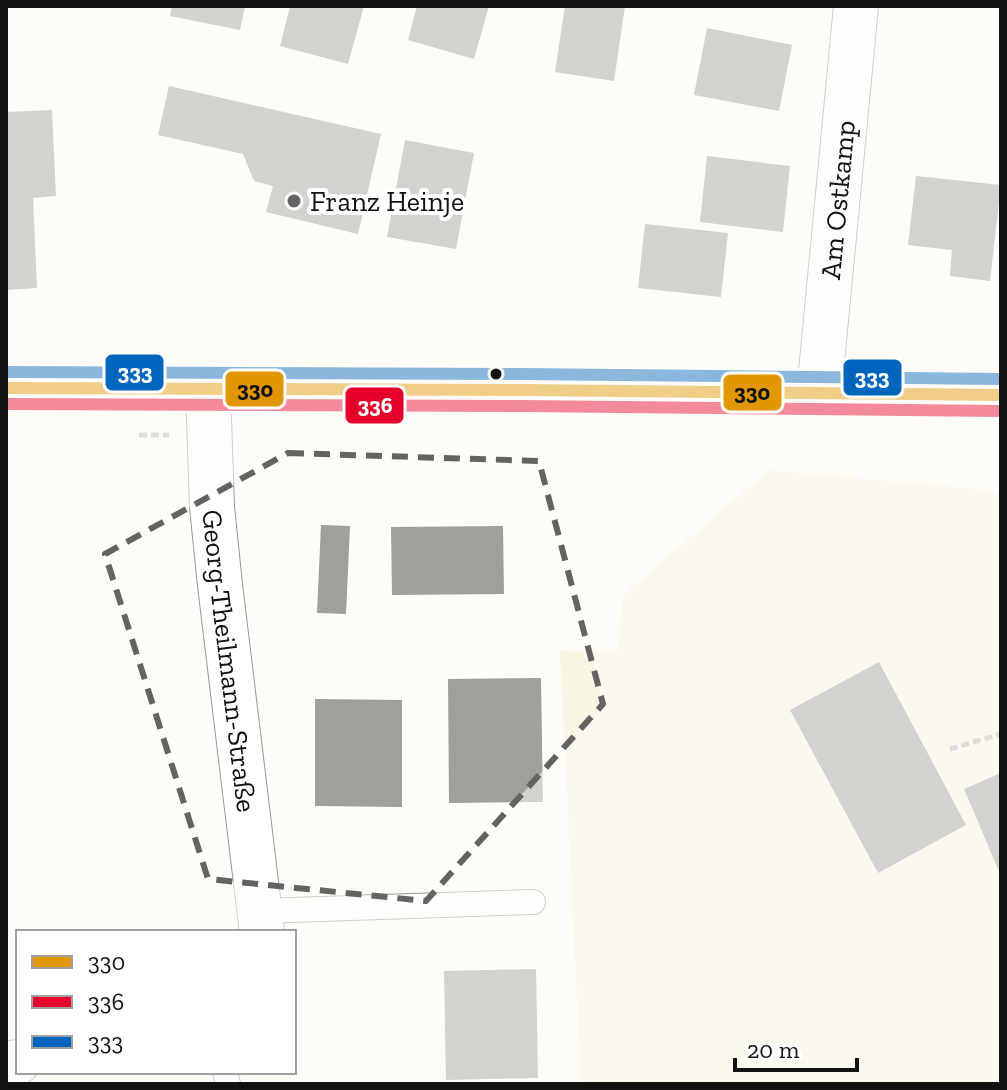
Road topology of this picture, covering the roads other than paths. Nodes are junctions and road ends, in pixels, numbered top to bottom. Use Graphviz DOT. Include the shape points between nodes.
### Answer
graph roads {
  1 [pos="856,6"];
  2 [pos="6,388"];
  3 [pos="208,390"];
  4 [pos="819,393"];
  5 [pos="1001,395"];
  6 [pos="533,902"];
  7 [pos="261,921"];
  1 -- 4 [label="street, Am Ostkamp"];
  2 -- 3 [label="main road"];
  3 -- 4 [label="main road"];
  3 -- 7 [label="street, Georg-Theilmann-Straße" via="212,507"];
  4 -- 5 [label="main road"];
  6 -- 7 [label="lane"];
}
